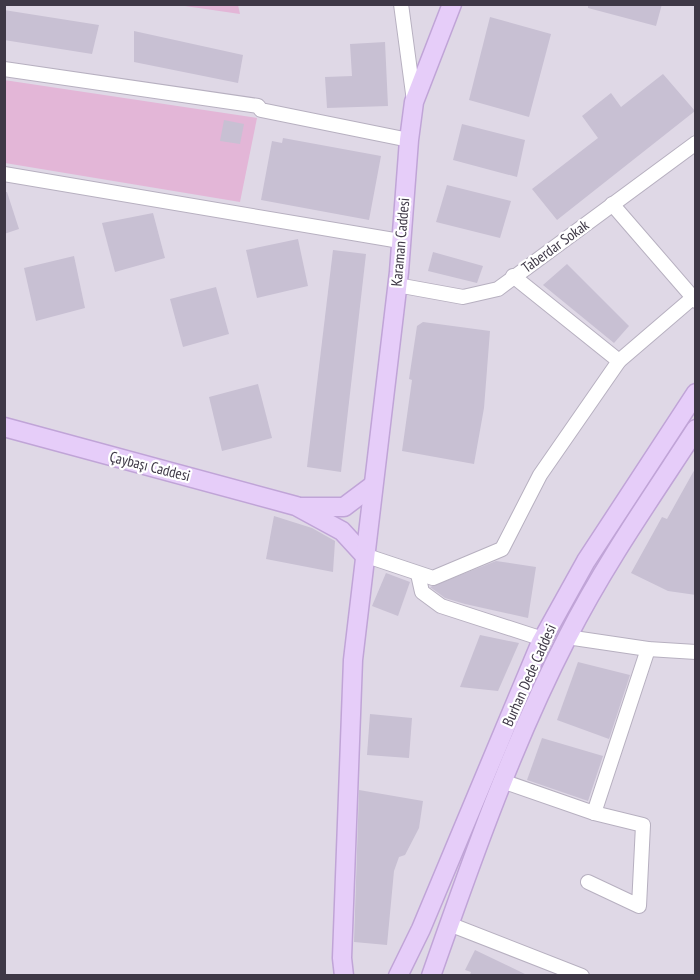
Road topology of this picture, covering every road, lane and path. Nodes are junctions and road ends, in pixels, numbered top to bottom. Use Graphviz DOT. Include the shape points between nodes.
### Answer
graph roads {
  1 [pos="401,4"];
  2 [pos="452,4"];
  3 [pos="4,69"];
  4 [pos="414,102"];
  5 [pos="409,140"];
  6 [pos="696,143"];
  7 [pos="4,174"];
  8 [pos="612,204"];
  9 [pos="400,241"];
  10 [pos="513,276"];
  11 [pos="397,285"];
  12 [pos="694,298"];
  13 [pos="619,361"];
  14 [pos="696,393"];
  15 [pos="4,427"];
  16 [pos="696,429"];
  17 [pos="372,486"];
  18 [pos="296,506"];
  19 [pos="364,555"];
  20 [pos="418,573"];
  21 [pos="567,637"];
  22 [pos="543,639"];
  23 [pos="648,649"];
  24 [pos="696,652"];
  25 [pos="505,782"];
  26 [pos="594,813"];
  27 [pos="588,882"];
  28 [pos="449,924"];
  29 [pos="341,970"];
  30 [pos="398,975"];
  31 [pos="431,975"];
  32 [pos="582,975"];
  1 -- 4 [label="street"];
  2 -- 4 [label="street, Karaman Caddesi"];
  3 -- 5 [label="street" via="258,106 261,110"];
  4 -- 5 [label="street, Karaman Caddesi"];
  5 -- 9 [label="street, Karaman Caddesi"];
  6 -- 8 [label="street, Taberdar Sokak"];
  7 -- 9 [label="street"];
  8 -- 10 [label="street, Taberdar Sokak"];
  8 -- 12 [label="street"];
  9 -- 11 [label="street, Karaman Caddesi"];
  10 -- 11 [label="street, Taberdar Sokak" via="498,289 464,297"];
  10 -- 13 [label="street"];
  11 -- 17 [label="street, Karaman Caddesi"];
  12 -- 13 [label="street"];
  13 -- 20 [label="street" via="540,475 502,549 433,578"];
  14 -- 22 [label="street, Burhan Dede Caddesi" via="586,561"];
  15 -- 18 [label="street, Çaybaşı Caddesi"];
  16 -- 21 [label="street, Burhan Dede Caddesi" via="623,541"];
  17 -- 18 [label="street" via="344,507"];
  17 -- 19 [label="street, Karaman Caddesi"];
  18 -- 19 [label="street" via="342,531"];
  19 -- 20 [label="street"];
  19 -- 29 [label="street, Karaman Caddesi" via="353,660"];
  20 -- 22 [label="street" via="422,592 441,606"];
  21 -- 23 [label="street"];
  21 -- 25 [label="street, Burhan Dede Caddesi"];
  22 -- 30 [label="street, Burhan Dede Caddesi"];
  23 -- 24 [label="street"];
  23 -- 26 [label="street"];
  25 -- 26 [label="street"];
  25 -- 28 [label="street, Burhan Dede Caddesi"];
  26 -- 27 [label="street" via="643,825 639,906"];
  28 -- 31 [label="street, Burhan Dede Caddesi"];
  28 -- 32 [label="street"];
}
